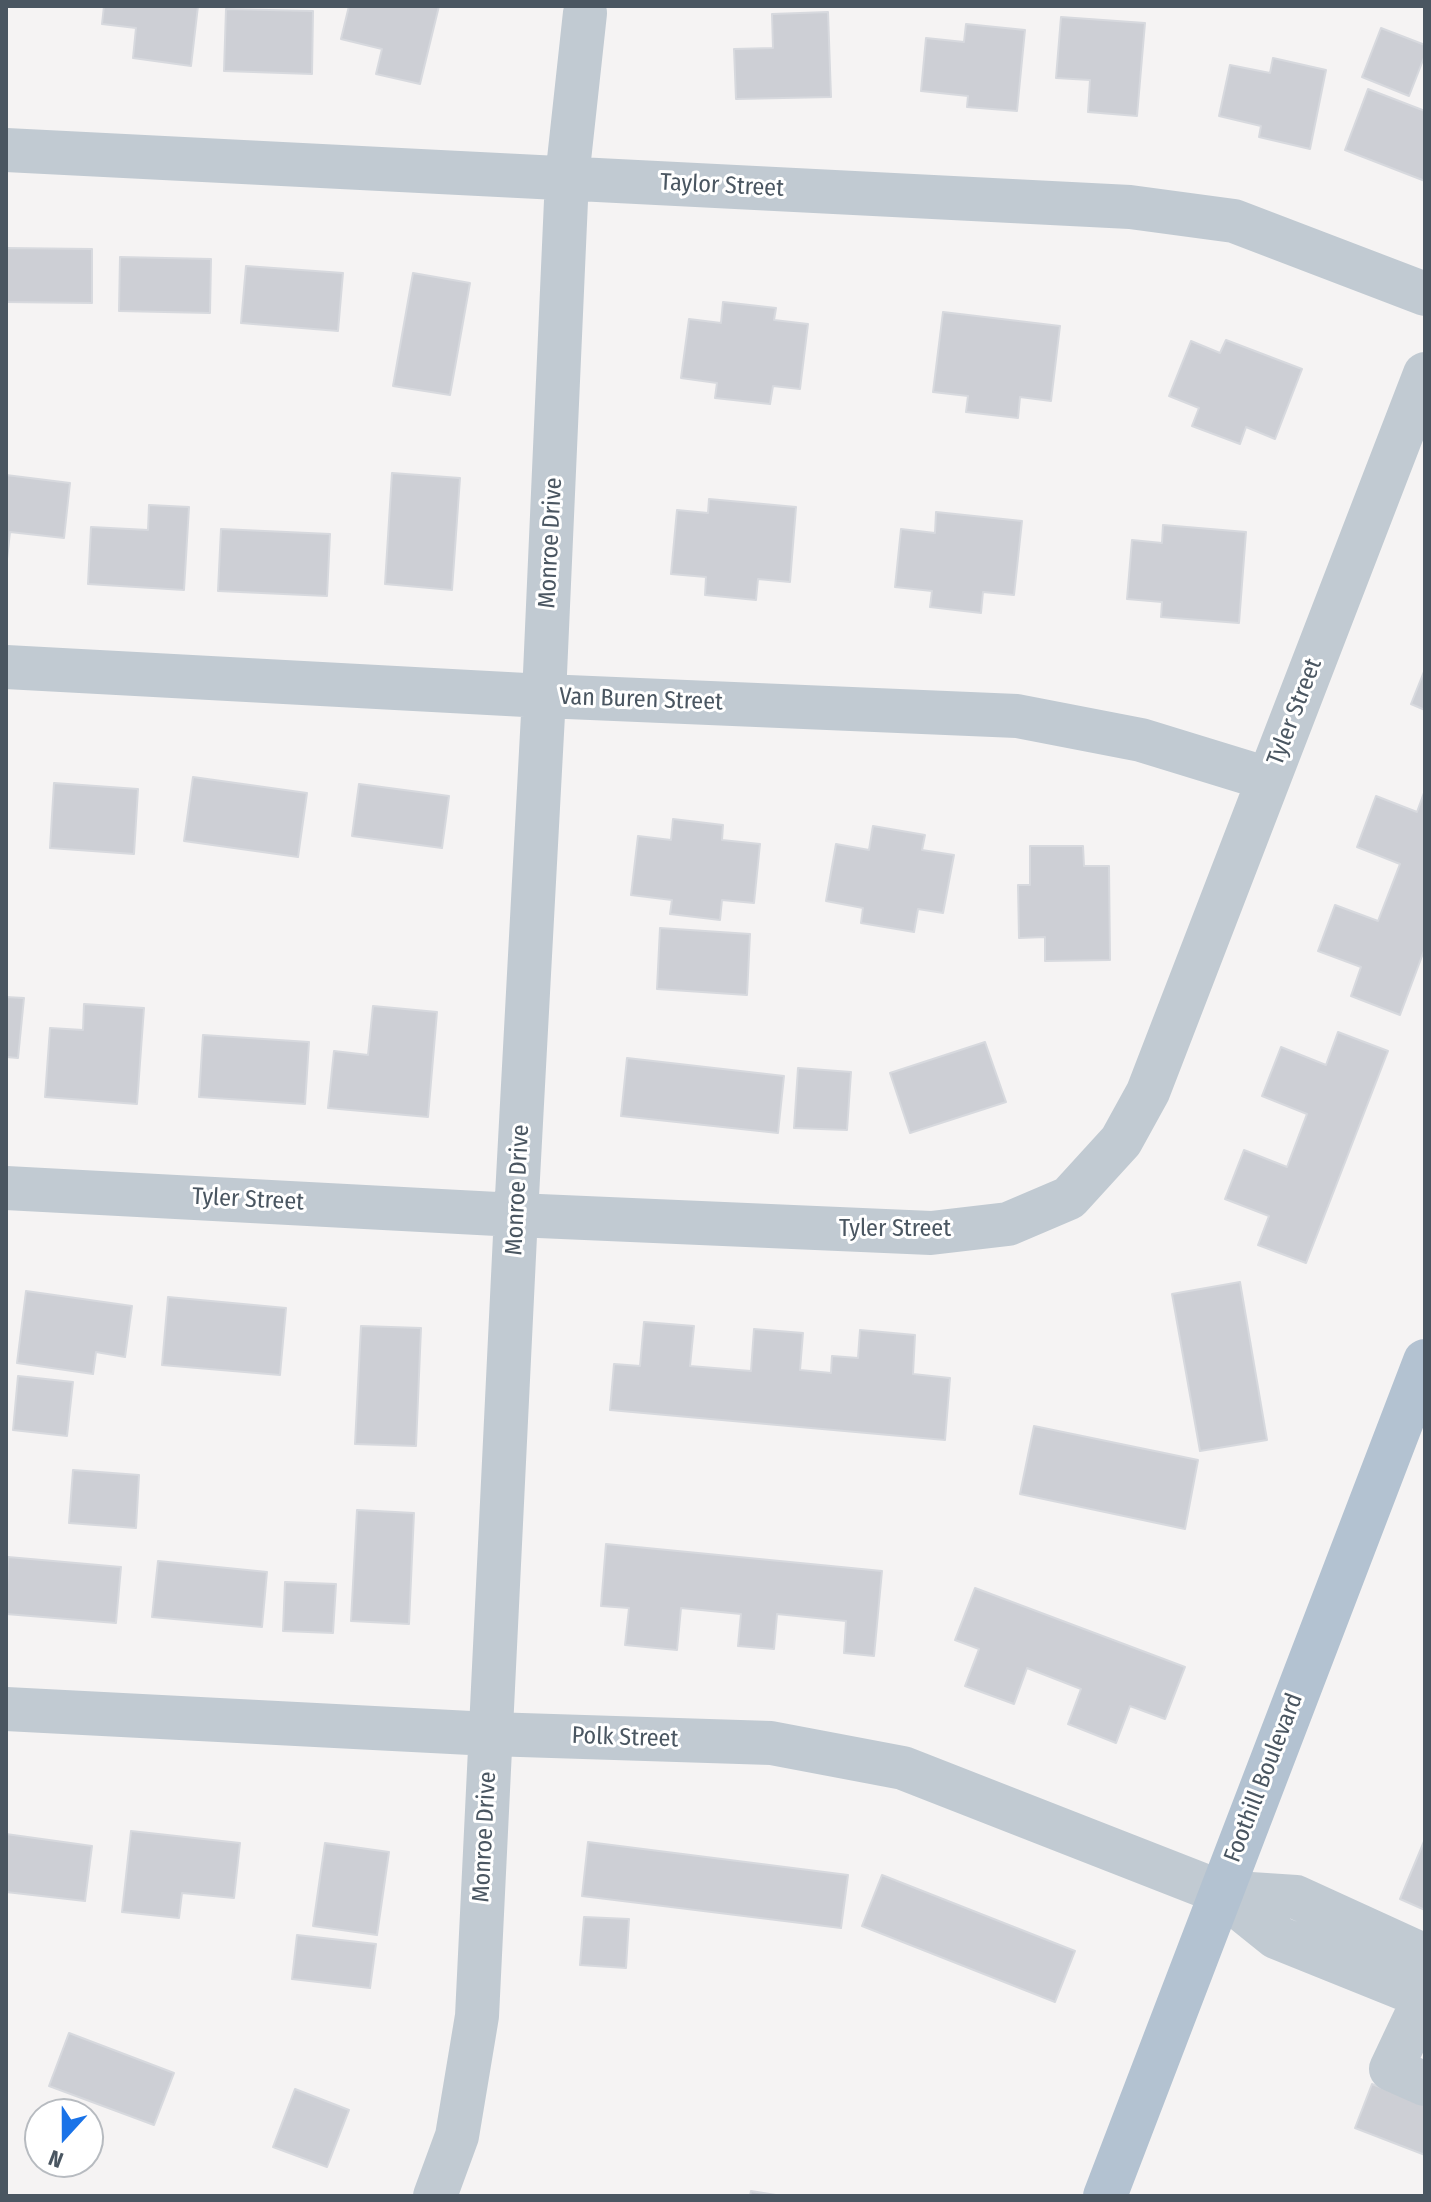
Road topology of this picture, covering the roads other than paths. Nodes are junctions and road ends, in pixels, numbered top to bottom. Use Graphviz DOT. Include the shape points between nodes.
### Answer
graph roads {
  1 [pos="585,13"];
  2 [pos="6,150"];
  3 [pos="567,178"];
  4 [pos="1425,294"];
  5 [pos="1425,374"];
  6 [pos="6,667"];
  7 [pos="544,696"];
  8 [pos="1268,779"];
  9 [pos="6,1188"];
  10 [pos="516,1215"];
  11 [pos="1425,1361"];
  12 [pos="6,1709"];
  13 [pos="490,1734"];
  14 [pos="1220,1892"];
  15 [pos="1425,1956"];
  16 [pos="1425,1997"];
  17 [pos="1425,2084"];
  18 [pos="435,2196"];
  19 [pos="1105,2196"];
  1 -- 3 [label="street, Monroe Drive"];
  2 -- 3 [label="street, Taylor Street"];
  3 -- 4 [label="street, Taylor Street" via="1130,207 1234,221"];
  3 -- 7 [label="street, Monroe Drive"];
  5 -- 8 [label="street, Tyler Street"];
  6 -- 7 [label="street, Van Buren Street"];
  7 -- 8 [label="street, Van Buren Street" via="1017,716 1141,740"];
  7 -- 10 [label="street, Monroe Drive"];
  8 -- 10 [label="street, Tyler Street" via="1148,1092 1121,1141 1069,1198 1008,1224 931,1233"];
  9 -- 10 [label="street, Tyler Street"];
  10 -- 13 [label="street, Monroe Drive"];
  11 -- 14 [label="main road, Foothill Boulevard"];
  12 -- 13 [label="street, Polk Street"];
  13 -- 14 [label="street, Polk Street" via="771,1743 903,1768"];
  13 -- 18 [label="street, Monroe Drive" via="477,2016 457,2136"];
  14 -- 15 [label="street" via="1296,1897"];
  14 -- 16 [label="street" via="1276,1937"];
  14 -- 19 [label="main road, Foothill Boulevard"];
  16 -- 17 [label="street" via="1391,2069"];
}
